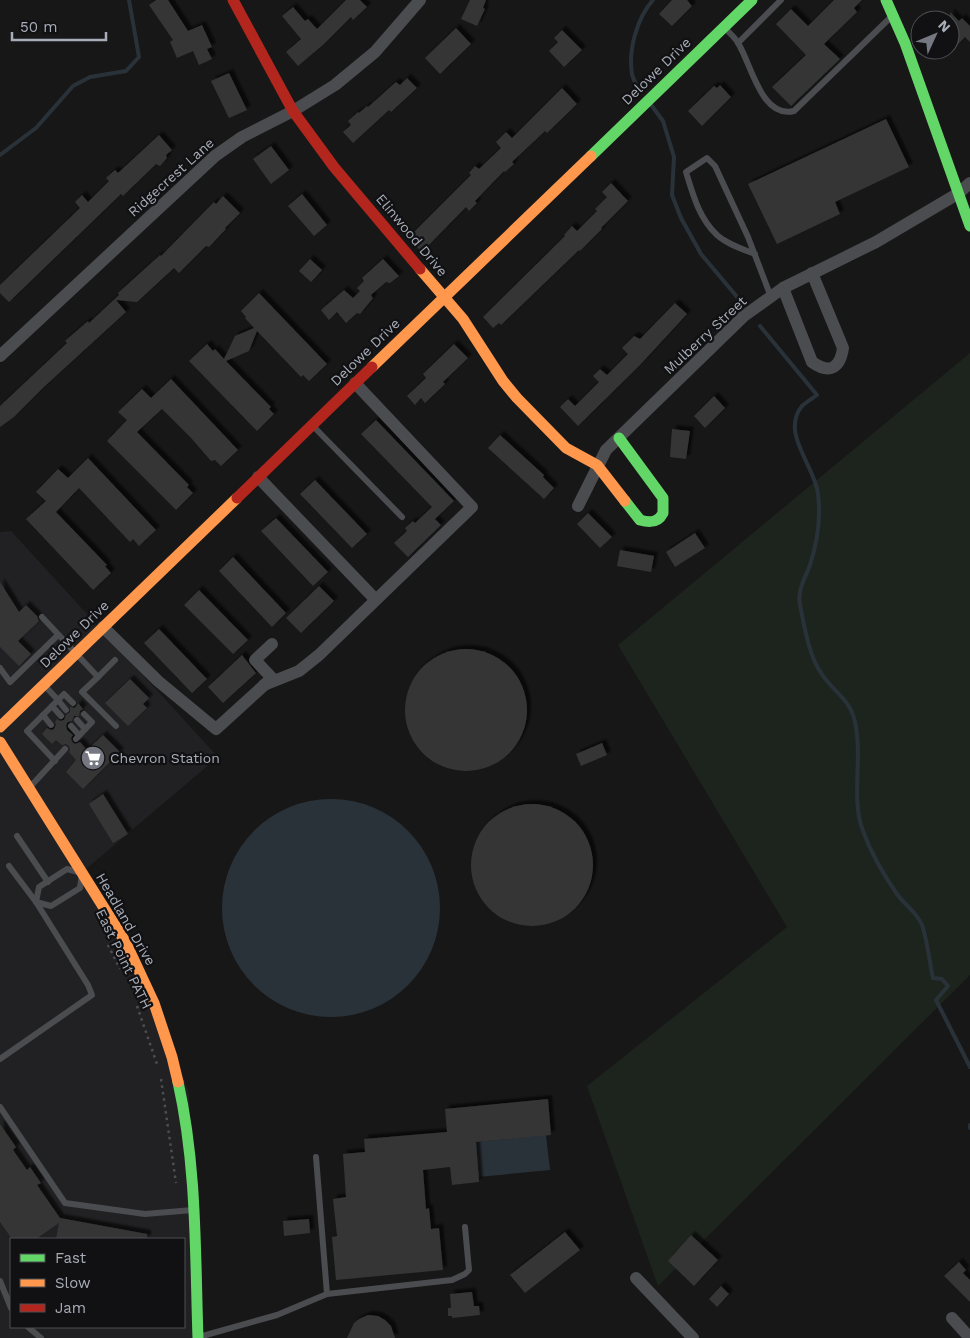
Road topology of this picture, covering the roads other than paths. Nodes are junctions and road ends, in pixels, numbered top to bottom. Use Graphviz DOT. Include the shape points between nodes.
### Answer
graph roads {
  1 [pos="233,0"];
  2 [pos="420,0"];
  3 [pos="752,0"];
  4 [pos="781,0"];
  5 [pos="886,0"];
  6 [pos="893,15"];
  7 [pos="724,27"];
  8 [pos="738,43"];
  9 [pos="293,111"];
  10 [pos="970,183"];
  11 [pos="959,193"];
  12 [pos="970,226"];
  13 [pos="755,254"];
  14 [pos="812,273"];
  15 [pos="783,288"];
  16 [pos="444,296"];
  17 [pos="771,297"];
  18 [pos="0,356"];
  19 [pos="355,383"];
  20 [pos="312,425"];
  21 [pos="619,438"];
  22 [pos="597,465"];
  23 [pos="258,477"];
  24 [pos="578,506"];
  25 [pos="402,517"];
  26 [pos="375,599"];
  27 [pos="42,617"];
  28 [pos="102,628"];
  29 [pos="58,635"];
  30 [pos="272,644"];
  31 [pos="76,654"];
  32 [pos="115,660"];
  33 [pos="0,668"];
  34 [pos="98,676"];
  35 [pos="3,678"];
  36 [pos="44,685"];
  37 [pos="264,685"];
  38 [pos="58,700"];
  39 [pos="73,703"];
  40 [pos="52,706"];
  41 [pos="66,710"];
  42 [pos="84,714"];
  43 [pos="43,715"];
  44 [pos="61,716"];
  45 [pos="77,720"];
  46 [pos="52,725"];
  47 [pos="71,726"];
  48 [pos="116,726"];
  49 [pos="0,727"];
  50 [pos="85,729"];
  51 [pos="0,742"];
  52 [pos="65,749"];
  53 [pos="54,761"];
  54 [pos="29,788"];
  55 [pos="17,836"];
  56 [pos="9,866"];
  57 [pos="82,872"];
  58 [pos="48,882"];
  59 [pos="36,902"];
  60 [pos="0,1059"];
  61 [pos="0,1108"];
  62 [pos="316,1156"];
  63 [pos="193,1210"];
  64 [pos="466,1227"];
  65 [pos="636,1278"];
  66 [pos="0,1281"];
  67 [pos="327,1294"];
  68 [pos="10,1306"];
  69 [pos="952,1318"];
  70 [pos="29,1328"];
  71 [pos="41,1338"];
  72 [pos="198,1338"];
  73 [pos="693,1338"];
  74 [pos="970,1338"];
  1 -- 9 [label="street, Elinwood Drive"];
  2 -- 9 [label="street, Ridgecrest Lane" via="375,52 335,85"];
  3 -- 7 [label="street, Delowe Drive"];
  4 -- 8 [label="lane"];
  5 -- 6 [label="street"];
  6 -- 8 [label="lane" via="789,113 772,106 756,84"];
  6 -- 11 [label="street"];
  7 -- 8 [label="lane"];
  7 -- 16 [label="street, Delowe Drive"];
  9 -- 16 [label="street, Elinwood Drive" via="334,167"];
  9 -- 18 [label="street, Ridgecrest Lane" via="242,137 215,156"];
  10 -- 11 [label="street, Mulberry Street"];
  11 -- 12 [label="street"];
  11 -- 14 [label="street, Mulberry Street" via="876,242"];
  13 -- 13 [label="lane" via="715,166 707,158 686,172 697,208 717,235"];
  13 -- 17 [label="lane"];
  14 -- 15 [label="street, Mulberry Street"];
  14 -- 15 [label="street" via="842,348 841,360 833,368 821,369 812,362"];
  15 -- 17 [label="street, Mulberry Street"];
  16 -- 19 [label="street, Delowe Drive"];
  16 -- 22 [label="street, Elinwood Drive" via="516,398 566,448"];
  17 -- 21 [label="street, Mulberry Street" via="744,316"];
  19 -- 20 [label="street, Delowe Drive"];
  19 -- 26 [label="street" via="472,507"];
  20 -- 23 [label="street, Delowe Drive"];
  20 -- 25 [label="lane"];
  21 -- 22 [label="street, Mulberry Street"];
  21 -- 22 [label="street" via="663,498 665,504 659,519 652,522 640,520"];
  22 -- 24 [label="street, Mulberry Street"];
  23 -- 26 [label="street"];
  23 -- 28 [label="street, Delowe Drive"];
  26 -- 37 [label="street" via="299,671"];
  27 -- 29 [label="lane"];
  28 -- 31 [label="street, Delowe Drive"];
  28 -- 37 [label="street" via="158,681 216,729"];
  29 -- 31 [label="lane"];
  29 -- 35 [label="lane" via="10,682"];
  30 -- 37 [label="street" via="255,660 272,678"];
  31 -- 34 [label="lane"];
  31 -- 36 [label="street, Delowe Drive"];
  32 -- 34 [label="lane"];
  33 -- 35 [label="lane"];
  34 -- 48 [label="lane" via="82,692"];
  36 -- 38 [label="lane"];
  36 -- 49 [label="street, Delowe Drive"];
  38 -- 39 [label="lane" via="64,694"];
  38 -- 40 [label="lane"];
  38 -- 41 [label="lane"];
  40 -- 43 [label="lane"];
  40 -- 44 [label="lane"];
  42 -- 50 [label="lane" via="92,722"];
  43 -- 46 [label="lane"];
  43 -- 53 [label="lane" via="27,731"];
  45 -- 50 [label="lane"];
  47 -- 50 [label="lane" via="78,737"];
  51 -- 54 [label="street, Headland Drive"];
  52 -- 53 [label="lane"];
  53 -- 54 [label="lane"];
  54 -- 57 [label="street, Headland Drive"];
  55 -- 58 [label="lane"];
  56 -- 59 [label="lane"];
  57 -- 58 [label="lane" via="67,870"];
  57 -- 59 [label="lane" via="80,888 51,906"];
  57 -- 63 [label="street, Headland Drive" via="126,943 154,1003 172,1057 185,1113"];
  58 -- 59 [label="lane" via="39,887"];
  59 -- 60 [label="lane" via="92,995"];
  61 -- 63 [label="lane" via="66,1203 145,1214"];
  62 -- 67 [label="lane"];
  63 -- 72 [label="street, Headland Drive"];
  64 -- 67 [label="lane" via="469,1270 459,1278"];
  65 -- 73 [label="street"];
  66 -- 68 [label="lane"];
  67 -- 72 [label="lane" via="277,1314"];
  69 -- 74 [label="street"];
  70 -- 71 [label="lane"];
}
